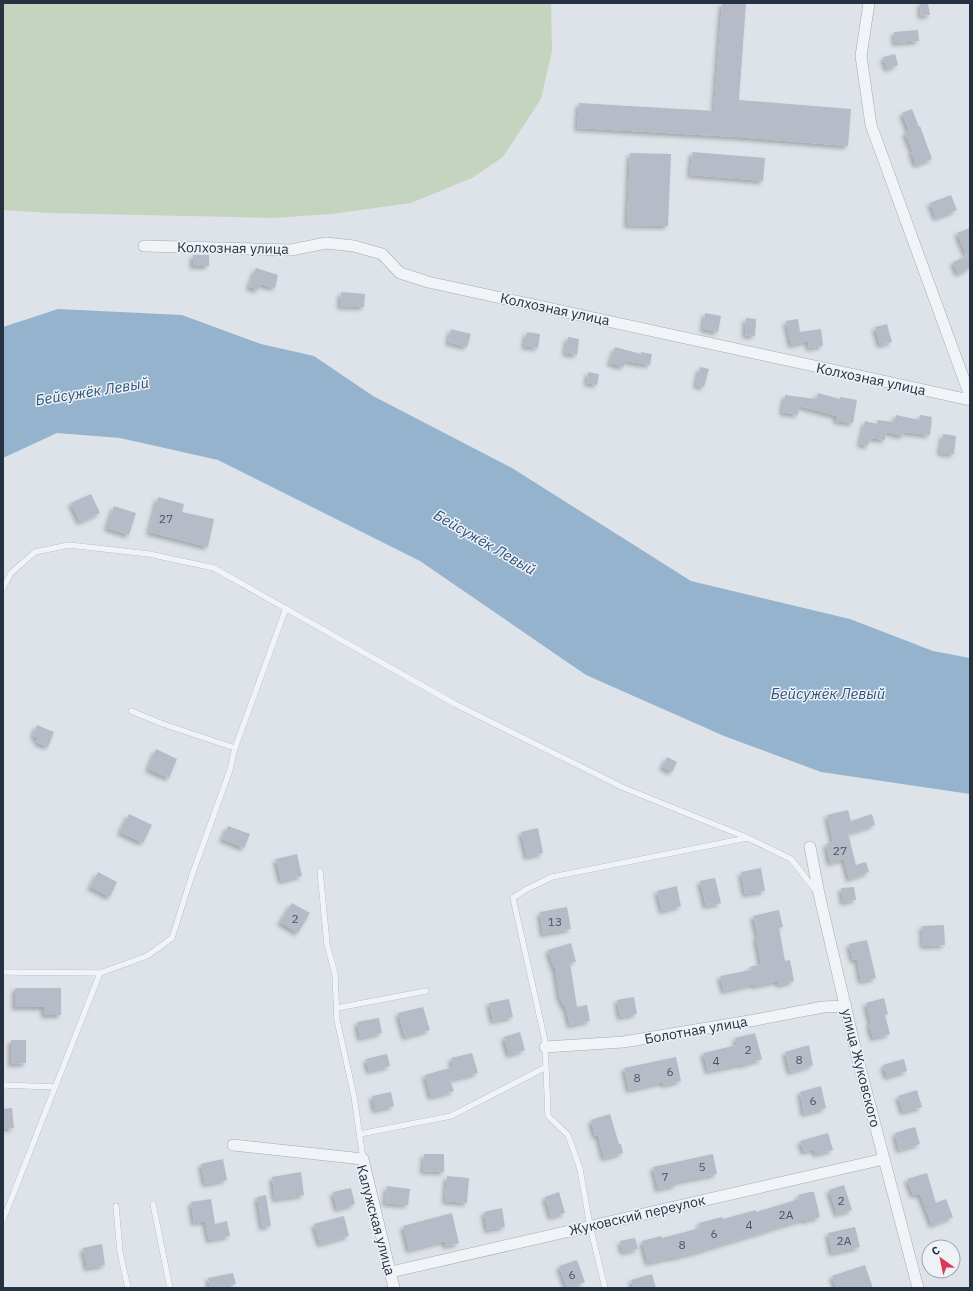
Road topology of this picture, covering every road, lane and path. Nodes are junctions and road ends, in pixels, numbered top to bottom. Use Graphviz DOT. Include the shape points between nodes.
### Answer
graph roads {
  1 [pos="869,3"];
  2 [pos="144,246"];
  3 [pos="970,396"];
  4 [pos="970,400"];
  5 [pos="3,588"];
  6 [pos="286,608"];
  7 [pos="130,711"];
  8 [pos="235,748"];
  9 [pos="748,838"];
  10 [pos="810,847"];
  11 [pos="320,871"];
  12 [pos="819,894"];
  13 [pos="3,972"];
  14 [pos="100,973"];
  15 [pos="426,991"];
  16 [pos="846,1006"];
  17 [pos="337,1008"];
  18 [pos="545,1047"];
  19 [pos="546,1067"];
  20 [pos="3,1085"];
  21 [pos="55,1087"];
  22 [pos="360,1134"];
  23 [pos="233,1145"];
  24 [pos="364,1159"];
  25 [pos="884,1159"];
  26 [pos="3,1201"];
  27 [pos="11,1201"];
  28 [pos="153,1204"];
  29 [pos="116,1206"];
  30 [pos="3,1220"];
  31 [pos="590,1226"];
  32 [pos="390,1272"];
  33 [pos="128,1288"];
  34 [pos="170,1288"];
  35 [pos="394,1288"];
  36 [pos="605,1288"];
  37 [pos="918,1288"];
  1 -- 3 [label="street" via="861,56 871,125"];
  2 -- 4 [label="street, Колхозная улица" via="291,250 326,243 354,246 382,254 400,273 428,282"];
  5 -- 6 [label="lane" via="11,573 35,552 69,545 149,554 214,568"];
  6 -- 8 [label="lane"];
  6 -- 9 [label="lane" via="462,708 624,788"];
  7 -- 8 [label="lane"];
  8 -- 14 [label="lane" via="230,770 172,938 147,956"];
  9 -- 12 [label="lane" via="791,859"];
  9 -- 18 [label="lane" via="552,877 513,898"];
  10 -- 12 [label="street, улица Жуковского"];
  11 -- 17 [label="lane" via="326,944 335,974"];
  12 -- 16 [label="street, улица Жуковского"];
  13 -- 14 [label="lane"];
  14 -- 21 [label="lane"];
  15 -- 17 [label="lane"];
  16 -- 18 [label="street, Болотная улица" via="823,1007 622,1042"];
  16 -- 25 [label="street, улица Жуковского"];
  17 -- 22 [label="lane" via="337,1020"];
  18 -- 19 [label="lane"];
  19 -- 22 [label="lane" via="451,1116"];
  19 -- 31 [label="lane" via="548,1116 568,1135 580,1169"];
  20 -- 21 [label="lane"];
  21 -- 27 [label="lane"];
  22 -- 24 [label="lane"];
  23 -- 24 [label="street, Калужская улица"];
  24 -- 32 [label="street, Калужская улица"];
  25 -- 31 [label="street, Жуковский переулок"];
  25 -- 37 [label="street, улица Жуковского"];
  26 -- 27 [label="lane"];
  27 -- 30 [label="lane"];
  28 -- 34 [label="lane"];
  29 -- 33 [label="lane" via="120,1252"];
  31 -- 32 [label="street, Жуковский переулок"];
  31 -- 36 [label="lane"];
  32 -- 35 [label="street, Калужская улица"];
}
